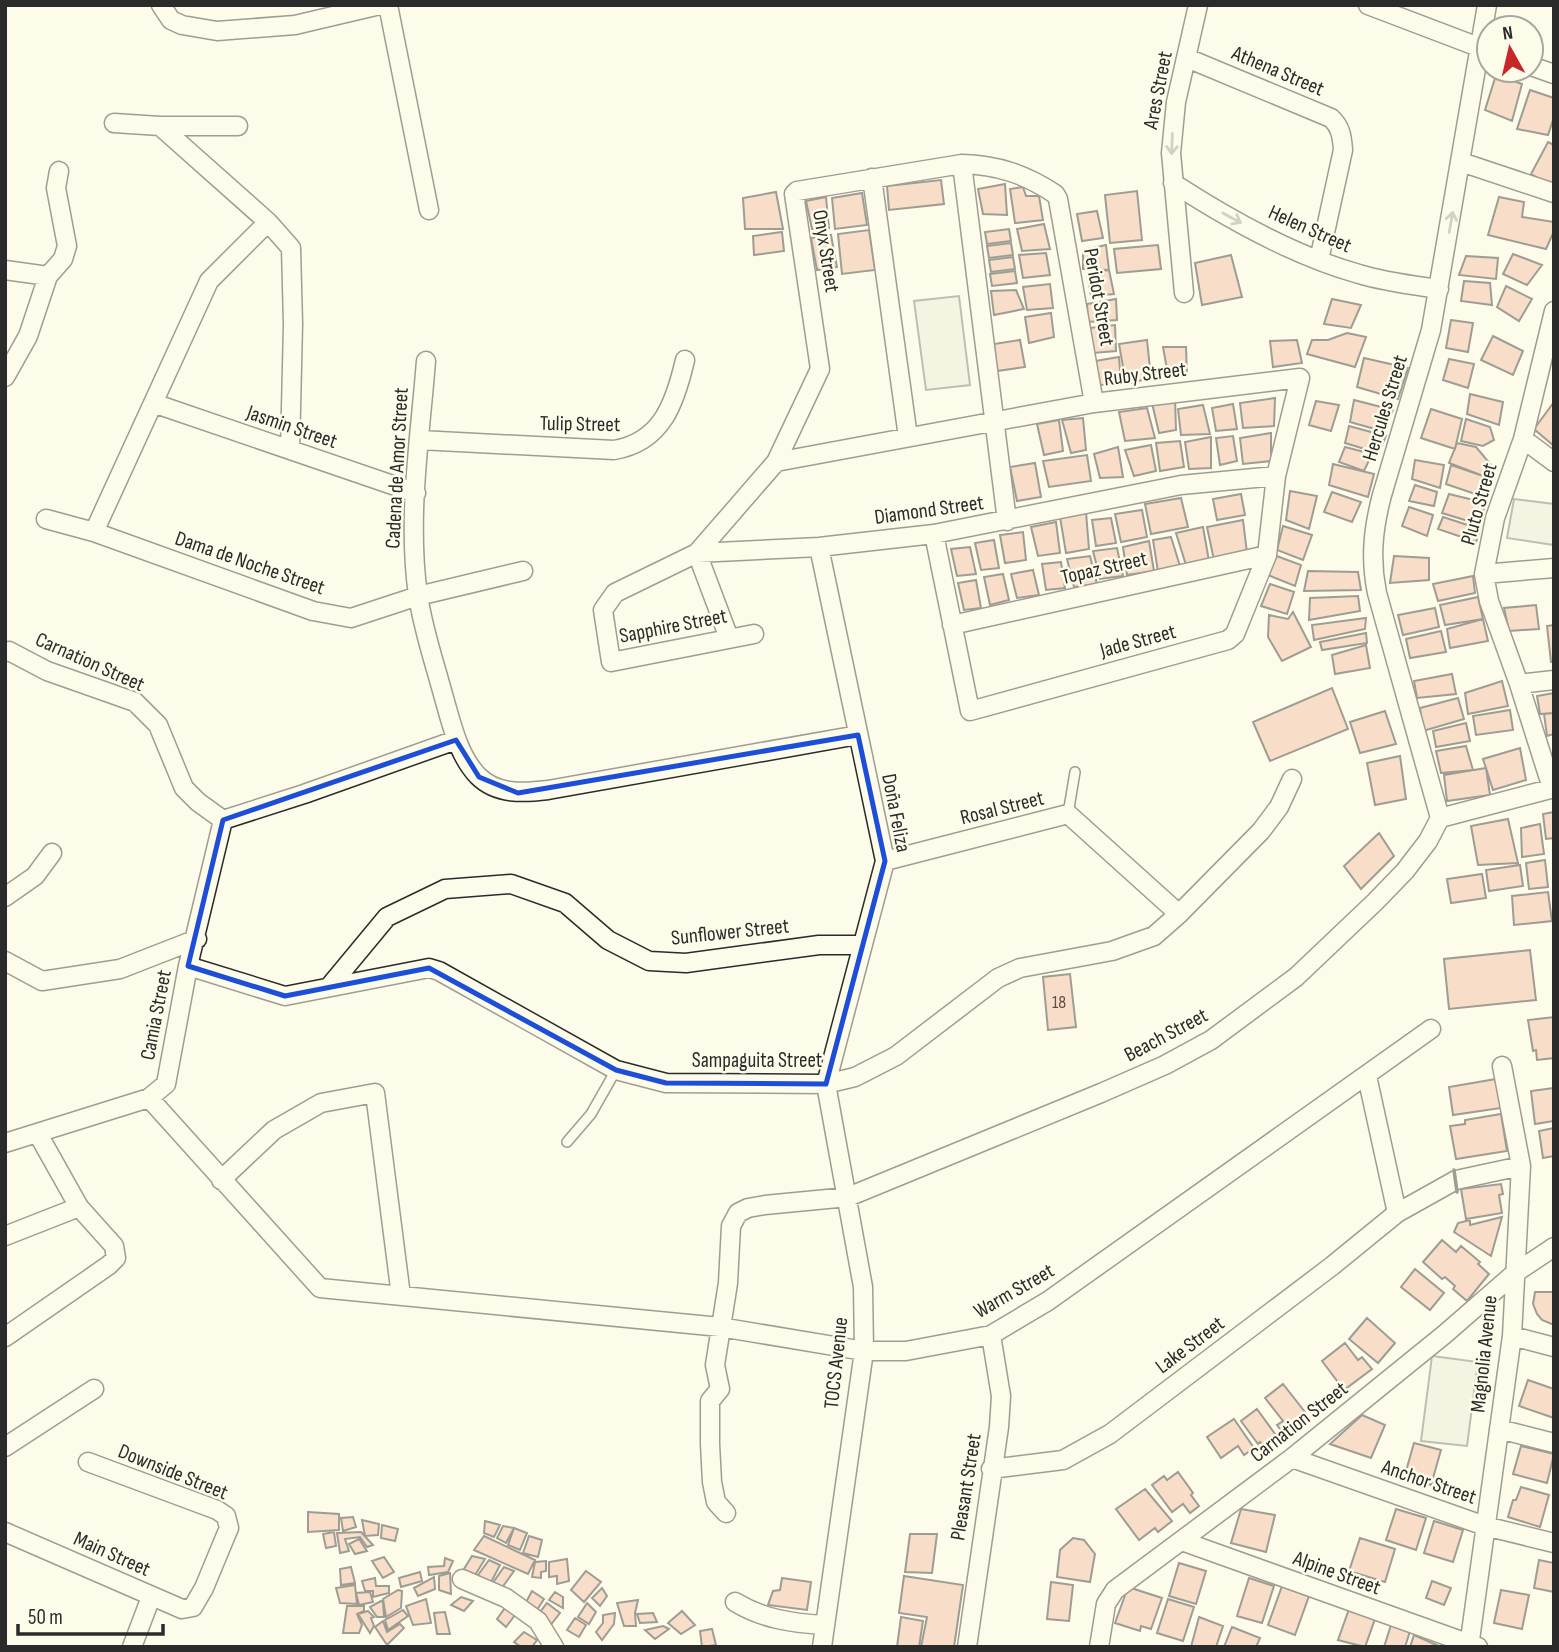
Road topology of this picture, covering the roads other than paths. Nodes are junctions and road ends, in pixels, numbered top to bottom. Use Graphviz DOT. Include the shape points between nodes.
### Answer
graph roads {
  1 [pos="380,5"];
  2 [pos="388,5"];
  3 [pos="1198,5"];
  4 [pos="1368,5"];
  5 [pos="166,13"];
  6 [pos="1475,46"];
  7 [pos="1187,58"];
  8 [pos="1478,84"];
  9 [pos="114,123"];
  10 [pos="160,126"];
  11 [pos="238,126"];
  12 [pos="1461,162"];
  13 [pos="961,164"];
  14 [pos="59,171"];
  15 [pos="873,178"];
  16 [pos="1173,183"];
  17 [pos="1554,192"];
  18 [pos="1058,199"];
  19 [pos="429,211"];
  20 [pos="268,222"];
  21 [pos="1319,260"];
  22 [pos="5,270"];
  23 [pos="48,276"];
  24 [pos="1439,289"];
  25 [pos="1184,293"];
  26 [pos="1554,312"];
  27 [pos="1551,335"];
  28 [pos="685,360"];
  29 [pos="426,361"];
  30 [pos="5,377"];
  31 [pos="1300,377"];
  32 [pos="153,403"];
  33 [pos="1094,403"];
  34 [pos="996,421"];
  35 [pos="908,437"];
  36 [pos="1523,439"];
  37 [pos="420,440"];
  38 [pos="290,450"];
  39 [pos="776,462"];
  40 [pos="1554,462"];
  41 [pos="1276,476"];
  42 [pos="416,493"];
  43 [pos="46,519"];
  44 [pos="1007,521"];
  45 [pos="94,532"];
  46 [pos="934,534"];
  47 [pos="819,547"];
  48 [pos="698,553"];
  49 [pos="1267,555"];
  50 [pos="1554,568"];
  51 [pos="523,570"];
  52 [pos="1484,574"];
  53 [pos="418,596"];
  54 [pos="603,610"];
  55 [pos="952,625"];
  56 [pos="754,634"];
  57 [pos="729,638"];
  58 [pos="5,652"];
  59 [pos="1554,680"];
  60 [pos="1519,684"];
  61 [pos="858,735"];
  62 [pos="456,740"];
  63 [pos="1075,772"];
  64 [pos="1292,779"];
  65 [pos="1553,788"];
  66 [pos="1068,814"];
  67 [pos="1440,818"];
  68 [pos="223,820"];
  69 [pos="52,853"];
  70 [pos="884,861"];
  71 [pos="5,897"];
  72 [pos="1179,914"];
  73 [pos="197,939"];
  74 [pos="862,945"];
  75 [pos="5,961"];
  76 [pos="188,966"];
  77 [pos="329,987"];
  78 [pos="1431,1029"];
  79 [pos="1502,1066"];
  80 [pos="616,1070"];
  81 [pos="1367,1076"];
  82 [pos="826,1084"];
  83 [pos="149,1098"];
  84 [pos="38,1134"];
  85 [pos="567,1142"];
  86 [pos="5,1143"];
  87 [pos="1521,1166"];
  88 [pos="221,1180"];
  89 [pos="848,1196"];
  90 [pos="79,1207"];
  91 [pos="1397,1213"];
  92 [pos="5,1236"];
  93 [pos="1554,1247"];
  94 [pos="1514,1273"];
  95 [pos="401,1296"];
  96 [pos="720,1327"];
  97 [pos="992,1335"];
  98 [pos="1512,1336"];
  99 [pos="5,1337"];
  100 [pos="1554,1347"];
  101 [pos="864,1351"];
  102 [pos="94,1389"];
  103 [pos="1499,1429"];
  104 [pos="1554,1443"];
  105 [pos="5,1447"];
  106 [pos="1292,1458"];
  107 [pos="88,1462"];
  108 [pos="991,1469"];
  109 [pos="726,1513"];
  110 [pos="1485,1526"];
  111 [pos="5,1532"];
  112 [pos="1182,1541"];
  113 [pos="1554,1543"];
  114 [pos="462,1579"];
  115 [pos="151,1597"];
  116 [pos="735,1602"];
  117 [pos="824,1625"];
  118 [pos="1472,1646"];
  119 [pos="132,1647"];
  120 [pos="554,1647"];
  121 [pos="822,1647"];
  122 [pos="967,1647"];
  123 [pos="1099,1647"];
  1 -- 5 [label="street" via="295,25 217,31"];
  2 -- 19 [label="street"];
  3 -- 7 [label="street, Ares Street"];
  4 -- 6 [label="street"];
  7 -- 16 [label="street, Ares Street, one-way" via="1172,130"];
  7 -- 21 [label="street, Athena Street" via="1337,122 1343,150"];
  8 -- 12 [label="street, Hercules Street"];
  9 -- 10 [label="street"];
  10 -- 11 [label="street"];
  10 -- 20 [label="street"];
  12 -- 17 [label="street"];
  24 -- 12 [label="street, Hercules Street, one-way"];
  13 -- 15 [label="street, Onyx Street"];
  13 -- 18 [label="street, Onyx Street" via="1019,173"];
  13 -- 34 [label="street"];
  14 -- 23 [label="street" via="56,188 66,246 62,260"];
  15 -- 35 [label="street"];
  15 -- 39 [label="street, Onyx Street" via="794,194 820,369"];
  16 -- 21 [label="street, Helen Street, one-way"];
  16 -- 25 [label="street, Ares Street"];
  18 -- 33 [label="street, Peridot Street"];
  20 -- 32 [label="street" via="209,281"];
  20 -- 38 [label="street" via="291,248"];
  21 -- 24 [label="street, Helen Street" via="1358,274"];
  22 -- 23 [label="street"];
  23 -- 30 [label="street" via="28,336"];
  24 -- 67 [label="street, Hercules Street" via="1372,545 1377,593"];
  26 -- 27 [label="street, Pluto Street"];
  27 -- 36 [label="street, Pluto Street"];
  28 -- 37 [label="street, Tulip Street" via="665,417 654,432 632,447 614,450"];
  29 -- 37 [label="street, Cadena de Amor Street"];
  31 -- 33 [label="street, Ruby Street"];
  31 -- 41 [label="street, Jade Street"];
  32 -- 38 [label="street, Jasmin Street"];
  32 -- 45 [label="street"];
  33 -- 34 [label="street, Ruby Street"];
  34 -- 35 [label="street, Ruby Street"];
  34 -- 44 [label="street"];
  35 -- 39 [label="street, Ruby Street"];
  36 -- 40 [label="street"];
  36 -- 52 [label="street, Pluto Street" via="1495,518"];
  37 -- 42 [label="street, Cadena de Amor Street"];
  38 -- 42 [label="street, Jasmin Street"];
  39 -- 48 [label="street, Onyx Street"];
  41 -- 44 [label="street, Diamond Street" via="1181,485"];
  41 -- 49 [label="street, Jade Street"];
  42 -- 53 [label="street, Cadena de Amor Street"];
  43 -- 45 [label="street, Dama de Noche Street"];
  44 -- 46 [label="street, Diamond Street"];
  45 -- 53 [label="street, Dama de Noche Street" via="313,611 351,618"];
  46 -- 47 [label="street, Diamond Street"];
  46 -- 55 [label="street, Jade Street"];
  47 -- 48 [label="street, Diamond Street"];
  47 -- 61 [label="street, Doña Feliza"];
  48 -- 54 [label="street, Diamond Street" via="615,593"];
  48 -- 57 [label="street"];
  49 -- 55 [label="street, Topaz Street"];
  49 -- 55 [label="street, Jade Street" via="1235,634 1228,640 970,711"];
  50 -- 52 [label="street"];
  51 -- 53 [label="street, Dama de Noche Street"];
  52 -- 60 [label="street, Pluto Street"];
  53 -- 62 [label="street, Cadena de Amor Street"];
  54 -- 57 [label="street, Sapphire Street" via="611,662"];
  56 -- 57 [label="street, Sapphire Street"];
  58 -- 68 [label="street, Carnation Street" via="135,702 158,725 184,788"];
  59 -- 60 [label="street"];
  60 -- 65 [label="street, Pluto Street"];
  61 -- 62 [label="street, Cadena de Amor Street" via="518,793 499,789 479,777"];
  61 -- 70 [label="street, Doña Feliza"];
  62 -- 68 [label="street"];
  63 -- 66 [label="lane"];
  64 -- 72 [label="street, Sampaguita Street" via="1261,831"];
  65 -- 67 [label="street"];
  66 -- 70 [label="street, Rosal Street"];
  66 -- 72 [label="street, Rosal Street"];
  67 -- 89 [label="street, Beach Street" via="1405,871 1375,902 1296,977 1211,1040 1127,1082"];
  68 -- 73 [label="street, Camia Street"];
  69 -- 71 [label="street" via="35,876"];
  70 -- 74 [label="street, Doña Feliza"];
  72 -- 82 [label="street, Sampaguita Street" via="1154,936 1135,944 1020,968 998,978 897,1056 855,1077"];
  73 -- 75 [label="street" via="121,969 42,981"];
  73 -- 76 [label="street, Camia Street"];
  74 -- 77 [label="street, Sunflower Street" via="819,945 686,963 649,961 608,940 565,903 511,884 445,889 387,917"];
  74 -- 82 [label="street, Doña Feliza"];
  76 -- 77 [label="street, Sampaguita Street" via="285,996"];
  76 -- 83 [label="street, Camia Street" via="166,1084"];
  77 -- 80 [label="street, Sampaguita Street" via="429,968"];
  78 -- 81 [label="street, Warm Street"];
  79 -- 87 [label="street, Magnolia Avenue"];
  80 -- 82 [label="street, Sampaguita Street" via="666,1083"];
  80 -- 85 [label="lane" via="591,1114"];
  81 -- 91 [label="street"];
  81 -- 97 [label="street, Warm Street" via="1048,1301"];
  82 -- 89 [label="street, TOCS Avenue"];
  83 -- 84 [label="street"];
  83 -- 88 [label="street, Warm Street"];
  84 -- 86 [label="street"];
  84 -- 90 [label="street"];
  87 -- 91 [label="street, Lake Street" via="1456,1180"];
  87 -- 94 [label="street, Magnolia Avenue"];
  88 -- 95 [label="street, Warm Street" via="320,1287"];
  88 -- 95 [label="street" via="274,1130 321,1102 375,1093"];
  89 -- 96 [label="street, Beach Street" via="765,1205 738,1213 731,1226"];
  89 -- 101 [label="street, TOCS Avenue" via="863,1287"];
  90 -- 92 [label="street"];
  90 -- 99 [label="street" via="114,1246 116,1258"];
  91 -- 108 [label="street, Lake Street" via="1110,1434 1063,1460"];
  93 -- 94 [label="street, Carnation Street"];
  94 -- 98 [label="street, Magnolia Avenue"];
  94 -- 106 [label="street, Carnation Street"];
  95 -- 96 [label="street, Warm Street"];
  96 -- 101 [label="street, Warm Street"];
  96 -- 109 [label="street" via="715,1365 720,1389 710,1401 710,1444 716,1502"];
  97 -- 101 [label="street, Warm Street" via="906,1351"];
  97 -- 108 [label="street, Pleasant Street" via="1001,1396"];
  98 -- 100 [label="street"];
  98 -- 103 [label="street, Magnolia Avenue"];
  101 -- 117 [label="street, TOCS Avenue"];
  102 -- 105 [label="street"];
  103 -- 104 [label="street"];
  103 -- 110 [label="street, Magnolia Avenue"];
  106 -- 110 [label="street, Anchor Street"];
  106 -- 112 [label="street, Carnation Street"];
  107 -- 115 [label="street, Downside Street" via="226,1516 229,1528 193,1608 182,1609"];
  108 -- 122 [label="street, Pleasant Street"];
  110 -- 113 [label="street, Anchor Street"];
  110 -- 118 [label="street, Magnolia Avenue"];
  111 -- 115 [label="street, Main Street"];
  112 -- 118 [label="street, Alpine Street"];
  112 -- 123 [label="street, Carnation Street" via="1115,1590 1106,1604"];
  114 -- 120 [label="street" via="506,1598 538,1621"];
  115 -- 119 [label="street, Main Street"];
  116 -- 117 [label="street" via="780,1621"];
  117 -- 121 [label="street, TOCS Avenue"];
}
